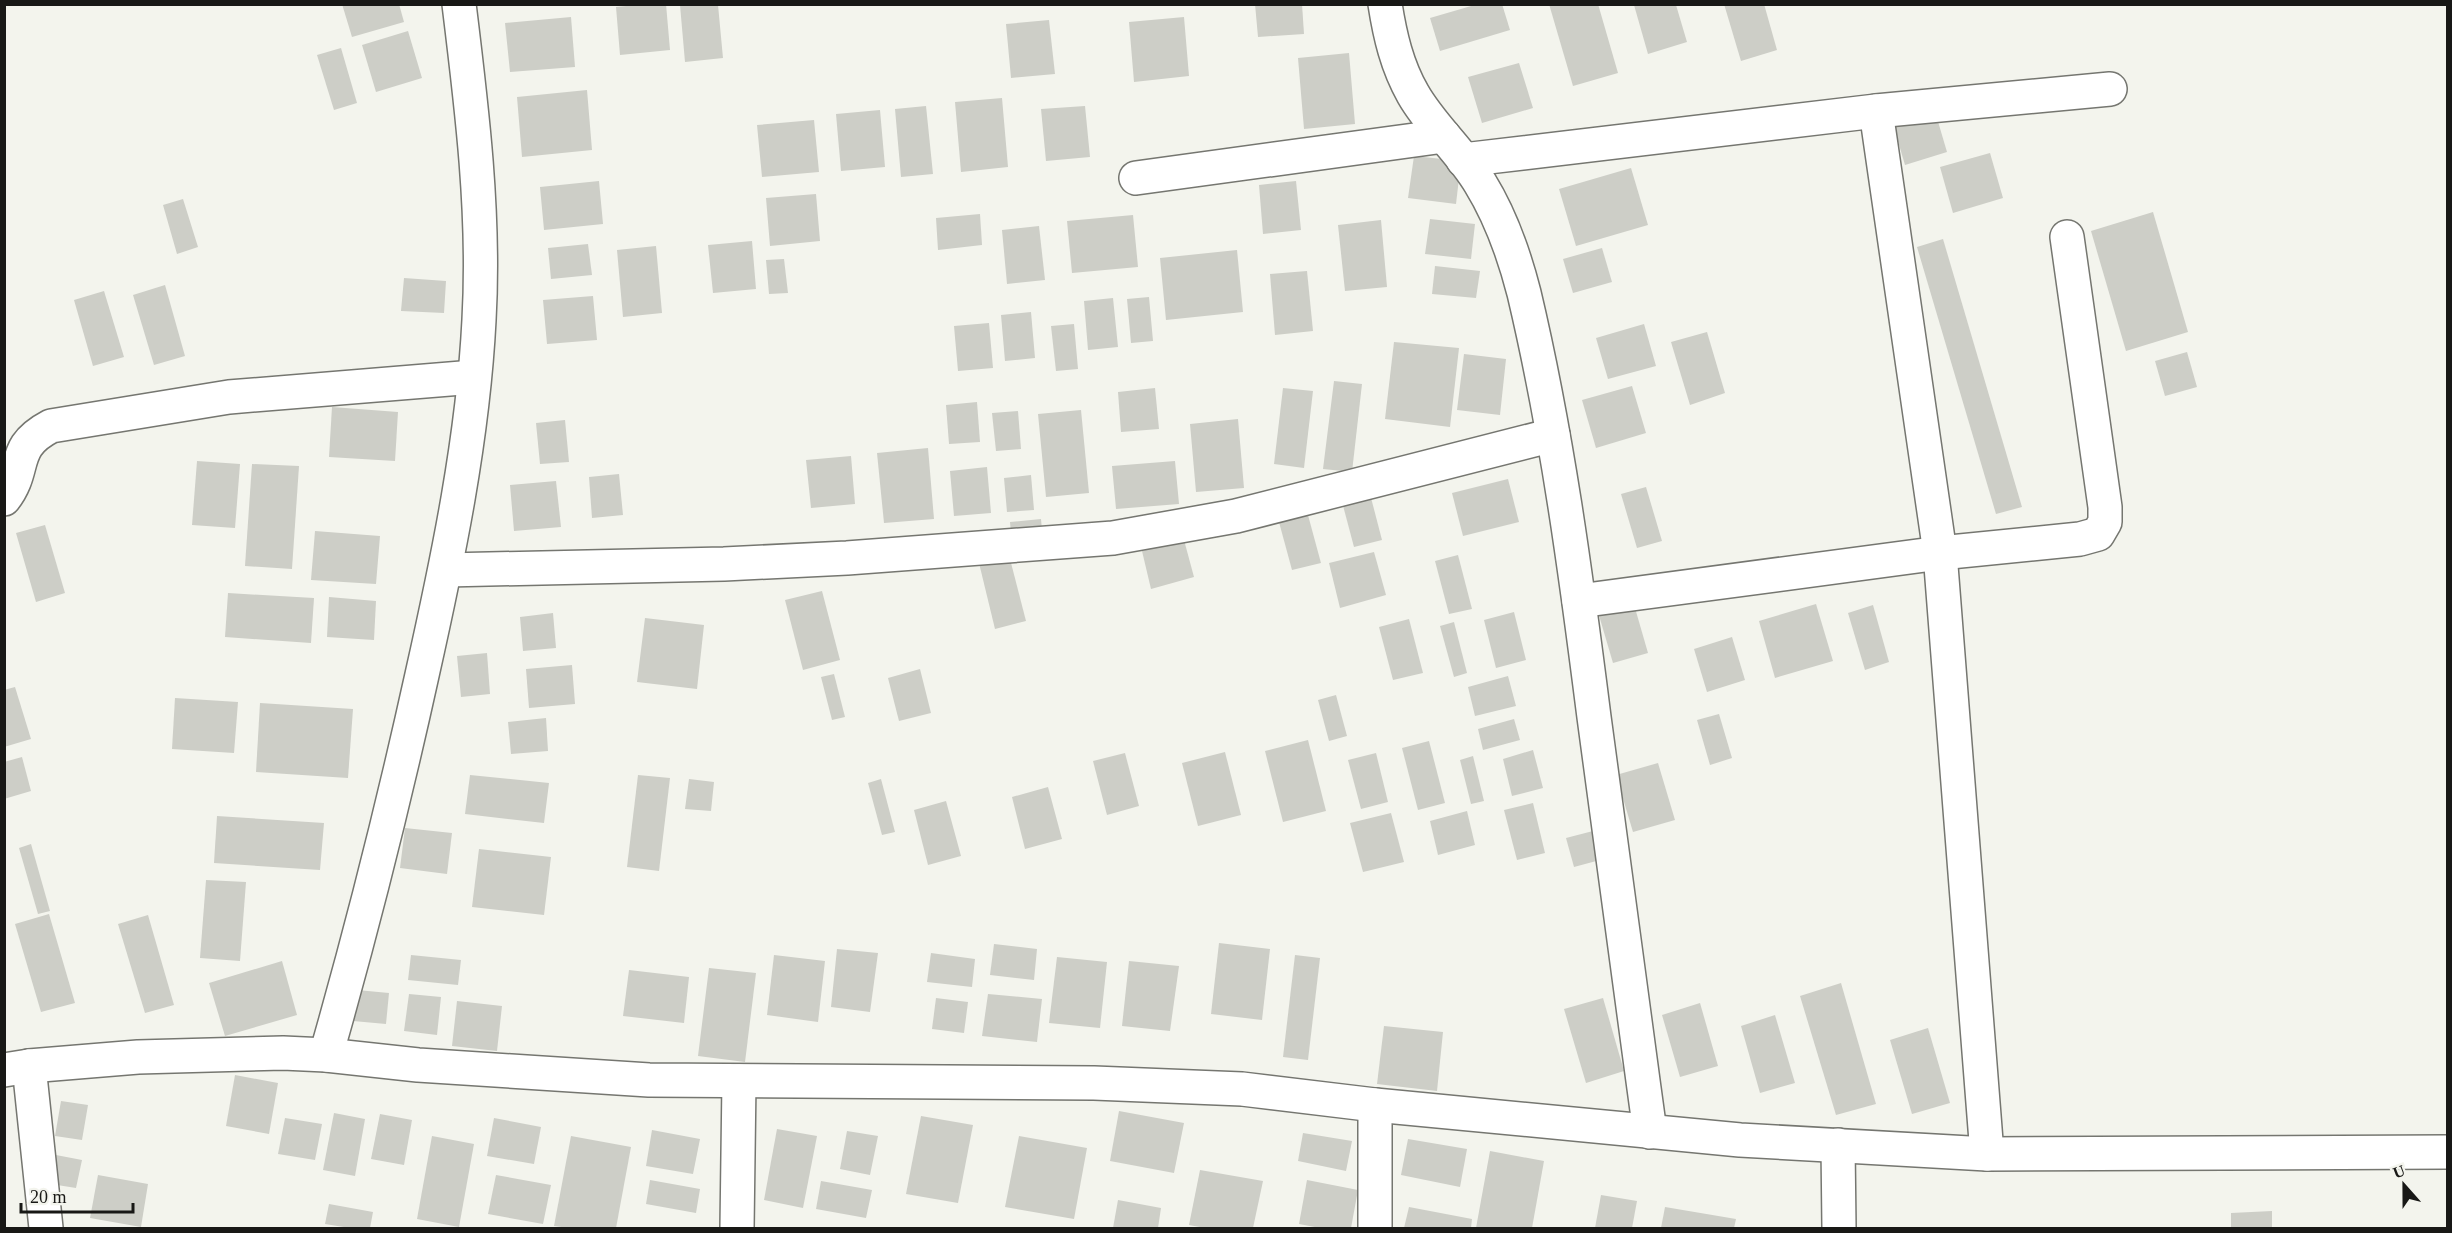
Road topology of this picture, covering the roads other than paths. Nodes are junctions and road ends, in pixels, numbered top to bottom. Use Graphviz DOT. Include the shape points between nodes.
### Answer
graph roads {
  1 [pos="459,4"];
  2 [pos="1385,4"];
  3 [pos="2110,89"];
  4 [pos="1876,111"];
  5 [pos="1454,148"];
  6 [pos="1136,178"];
  7 [pos="2067,237"];
  8 [pos="474,377"];
  9 [pos="1553,435"];
  10 [pos="4,498"];
  11 [pos="1940,553"];
  12 [pos="446,570"];
  13 [pos="1579,601"];
  14 [pos="326,1054"];
  15 [pos="17,1068"];
  16 [pos="739,1081"];
  17 [pos="1376,1105"];
  18 [pos="1650,1132"];
  19 [pos="1838,1145"];
  20 [pos="2448,1152"];
  21 [pos="1987,1154"];
  22 [pos="46,1228"];
  23 [pos="737,1228"];
  24 [pos="1375,1228"];
  25 [pos="1839,1228"];
  1 -- 8 [label="street" via="473,120 478,208 479,320"];
  2 -- 5 [label="street" via="1397,59 1413,95"];
  3 -- 4 [label="street"];
  4 -- 5 [label="street"];
  4 -- 11 [label="street"];
  5 -- 6 [label="street"];
  5 -- 9 [label="street" via="1479,181 1509,242"];
  7 -- 11 [label="street" via="2104,507 2103,528 2098,534 2080,539"];
  8 -- 10 [label="street" via="229,397 51,426 27,443"];
  8 -- 12 [label="street"];
  9 -- 12 [label="street" via="1236,516 1113,538 735,564"];
  9 -- 13 [label="street"];
  11 -- 13 [label="street"];
  11 -- 21 [label="street"];
  12 -- 14 [label="street" via="366,917"];
  13 -- 18 [label="street"];
  14 -- 15 [label="street" via="138,1057"];
  14 -- 16 [label="street" via="418,1065 649,1080"];
  15 -- 22 [label="street"];
  16 -- 17 [label="street" via="1094,1083 1242,1089"];
  16 -- 23 [label="street"];
  17 -- 18 [label="street"];
  17 -- 24 [label="street"];
  18 -- 19 [label="street"];
  19 -- 21 [label="street"];
  19 -- 25 [label="street"];
  20 -- 21 [label="street"];
}
